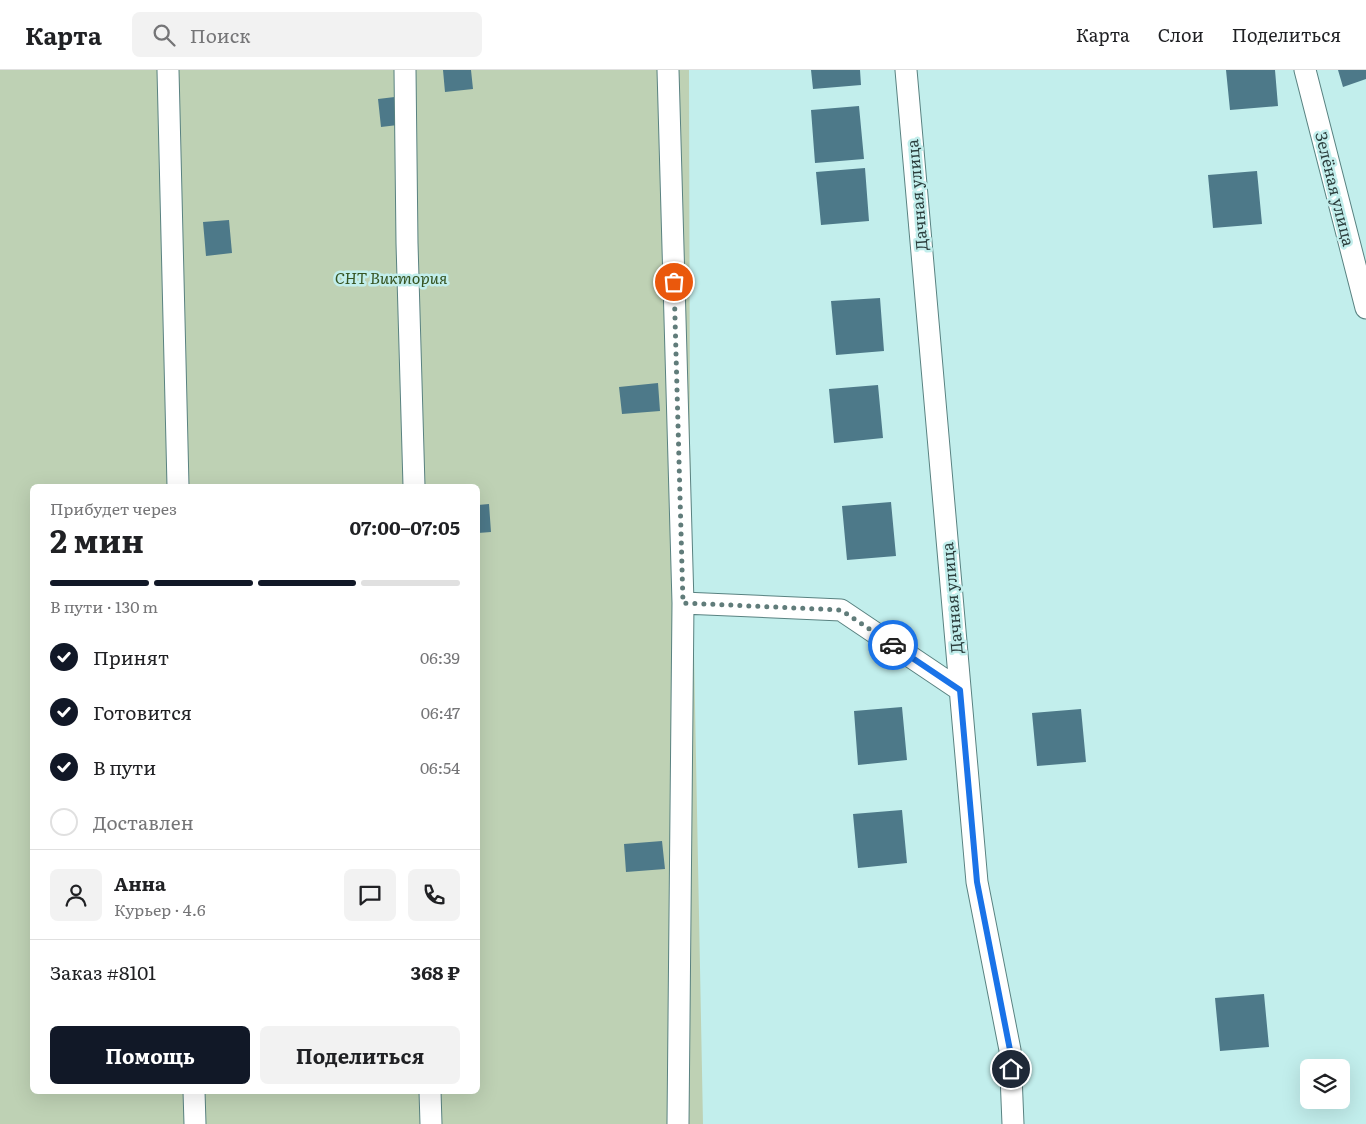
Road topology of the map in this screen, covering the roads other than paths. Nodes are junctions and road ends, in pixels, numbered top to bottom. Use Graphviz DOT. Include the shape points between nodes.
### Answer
graph roads {
  1 [pos="168,70"];
  2 [pos="405,70"];
  3 [pos="668,70"];
  4 [pos="906,70"];
  5 [pos="1305,70"];
  6 [pos="1366,308"];
  7 [pos="178,484"];
  8 [pos="414,484"];
  9 [pos="683,603"];
  10 [pos="960,690"];
  11 [pos="194,1094"];
  12 [pos="430,1094"];
  13 [pos="195,1124"];
  14 [pos="431,1124"];
  15 [pos="678,1124"];
  16 [pos="1013,1124"];
  1 -- 7 [label="street"];
  2 -- 8 [label="street"];
  3 -- 9 [label="street"];
  4 -- 10 [label="street, Дачная улица"];
  5 -- 6 [label="street, Зелёная улица"];
  9 -- 10 [label="street" via="841,610"];
  9 -- 15 [label="street"];
  10 -- 16 [label="street, Дачная улица" via="977,882 1010,1050"];
  11 -- 13 [label="street"];
  12 -- 14 [label="street"];
}
